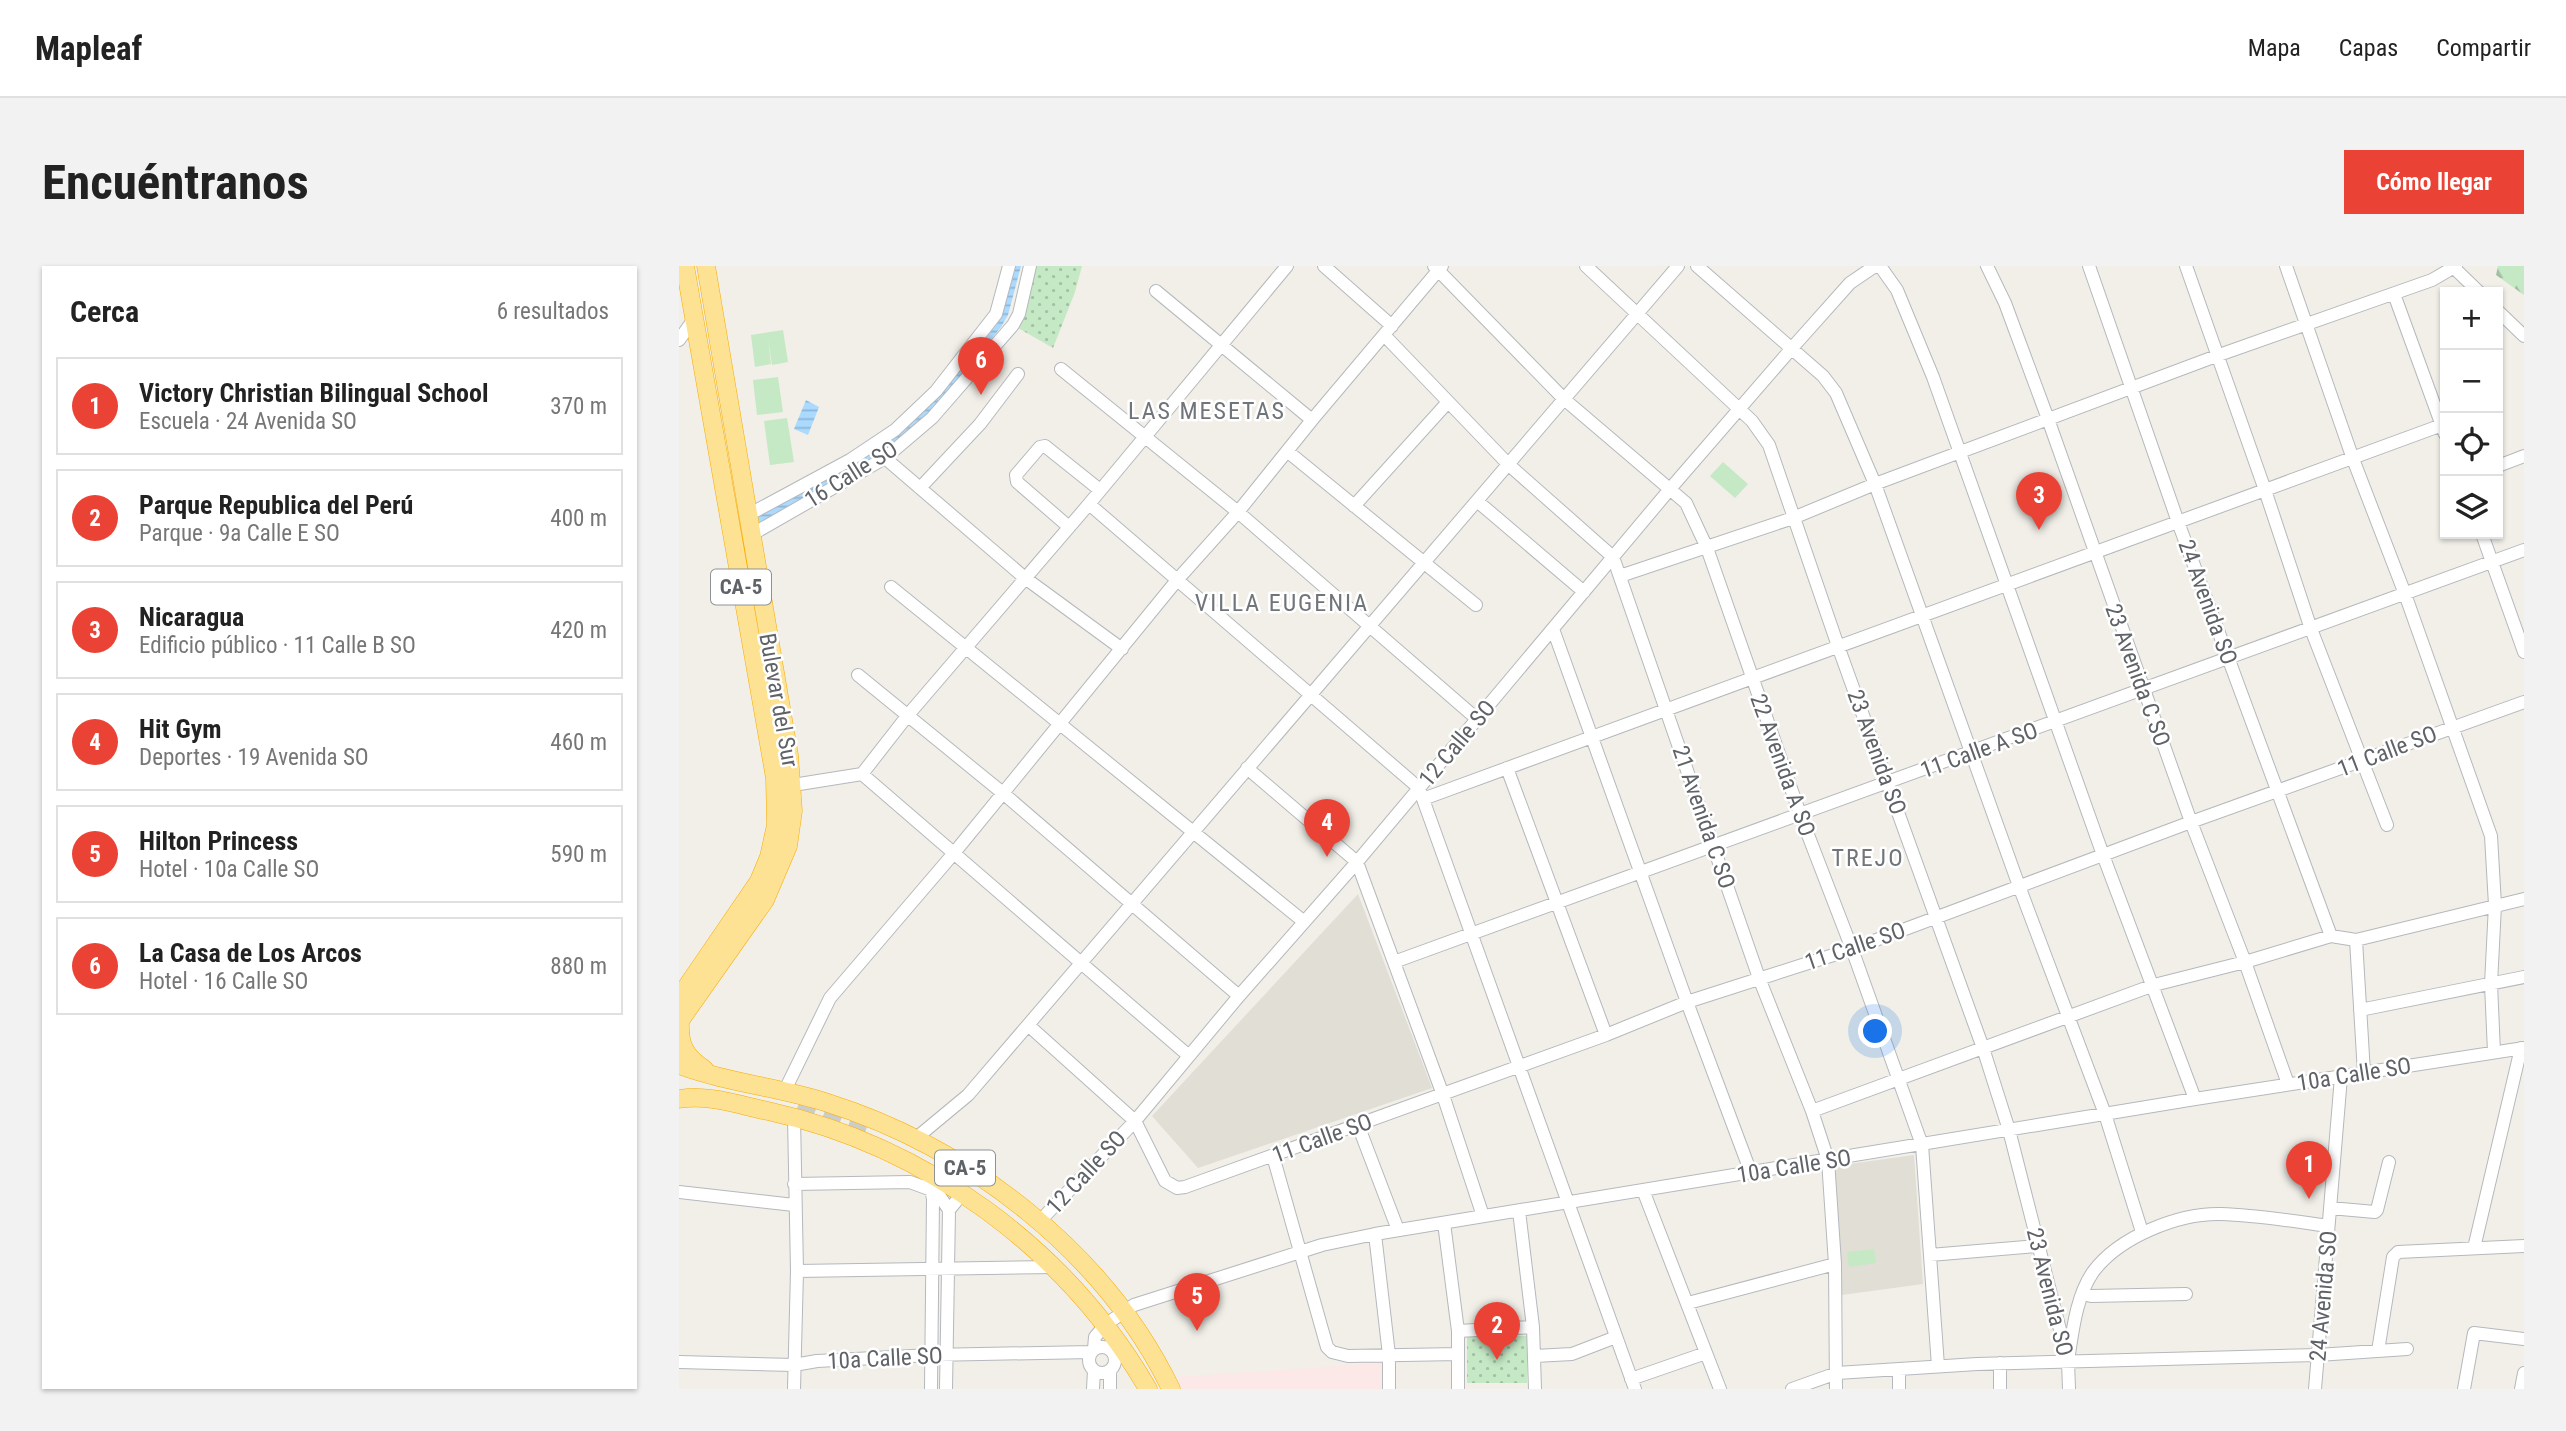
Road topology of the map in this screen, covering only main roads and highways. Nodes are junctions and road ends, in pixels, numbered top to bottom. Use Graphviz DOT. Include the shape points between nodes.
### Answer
graph roads {
  1 [pos="685,266"];
  2 [pos="706,266"];
  3 [pos="726,498"];
  4 [pos="751,535"];
  5 [pos="735,549"];
  6 [pos="759,584"];
  7 [pos="679,998"];
  8 [pos="679,1022"];
  9 [pos="679,1065"];
  10 [pos="713,1074"];
  11 [pos="685,1098"];
  12 [pos="874,1133"];
  13 [pos="1025,1240"];
  14 [pos="1148,1389"];
  15 [pos="1171,1389"];
  1 -- 3 [label="highway, Bulevar del Sur / CA-5"];
  2 -- 4 [label="highway, Bulevar del Sur / CA-5"];
  3 -- 4 [label="highway" via="737,527"];
  3 -- 5 [label="highway, Bulevar del Sur / CA-5"];
  4 -- 6 [label="highway, Bulevar del Sur / CA-5"];
  5 -- 6 [label="highway" via="745,550"];
  5 -- 7 [label="highway, Bulevar del Sur / CA-5" via="775,778 776,825 759,881"];
  6 -- 8 [label="highway, Bulevar del Sur / CA-5" via="793,785 788,846 765,900"];
  8 -- 10 [label="highway" via="684,1052"];
  9 -- 10 [label="highway, CA-5"];
  10 -- 15 [label="highway, CA-5" via="830,1103 915,1139 1002,1192 1082,1264 1147,1345"];
  11 -- 13 [label="highway, CA-5" via="796,1112 888,1151 930,1181 967,1196"];
  12 -- 13 [label="highway" via="964,1183 995,1205"];
  13 -- 14 [label="highway, CA-5" via="1105,1325 1118,1351"];
}
